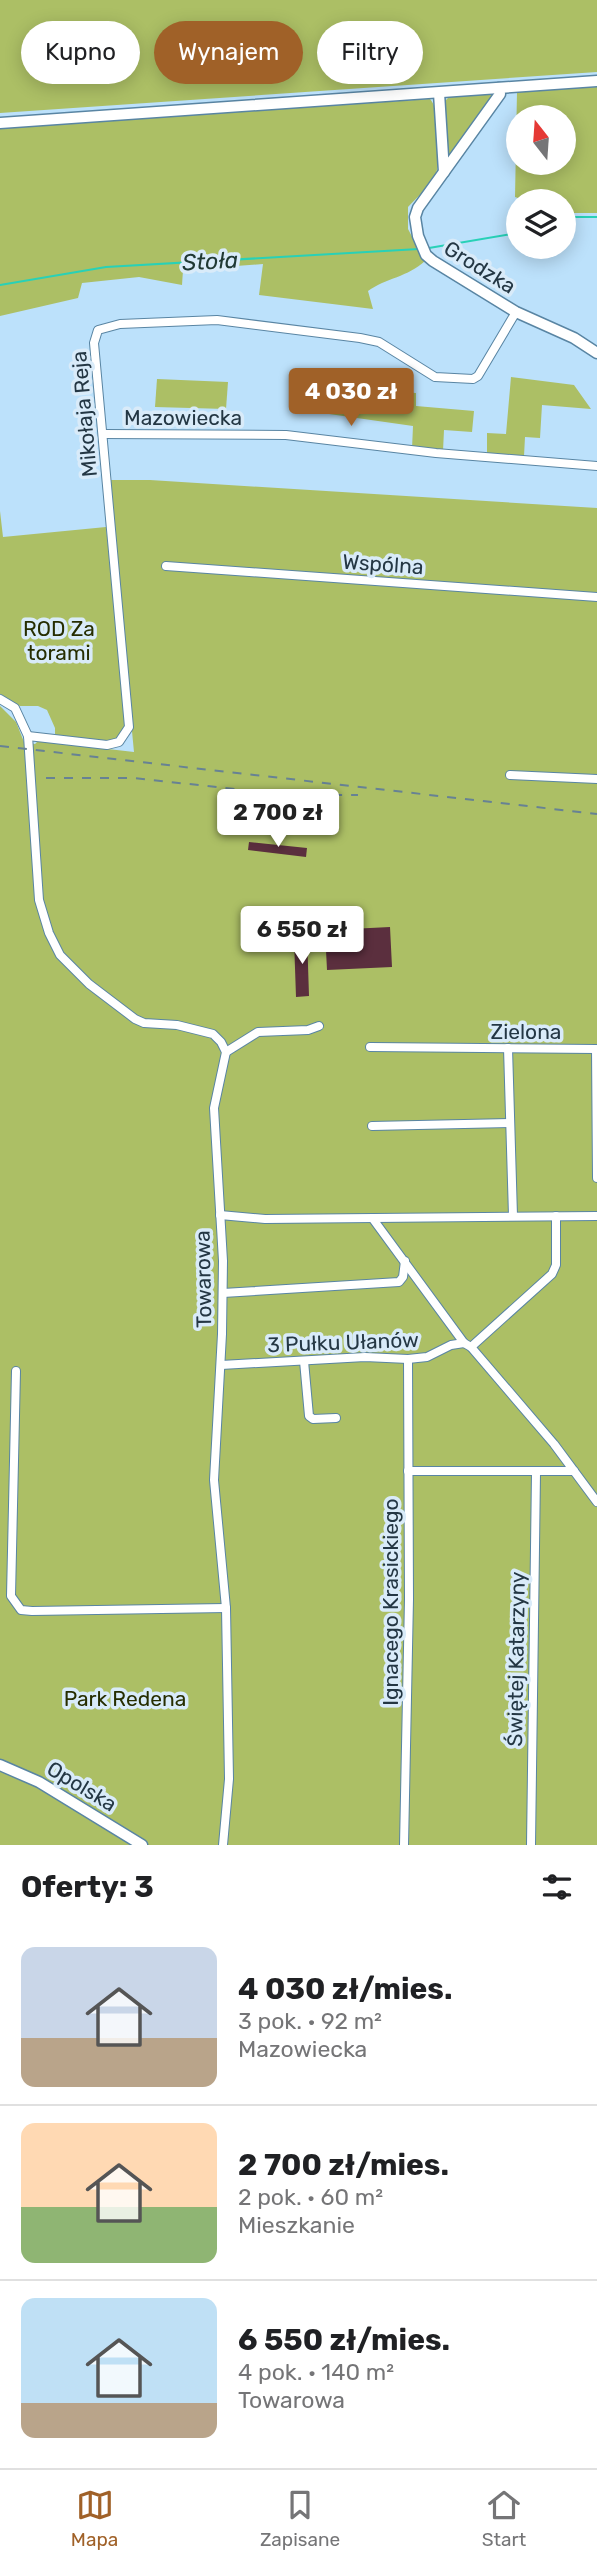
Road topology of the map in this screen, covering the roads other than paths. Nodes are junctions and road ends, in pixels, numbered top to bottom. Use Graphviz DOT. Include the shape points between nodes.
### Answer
graph roads {
  1 [pos="597,81"];
  2 [pos="499,88"];
  3 [pos="439,93"];
  4 [pos="0,123"];
  5 [pos="444,172"];
  6 [pos="516,312"];
  7 [pos="597,353"];
  8 [pos="103,434"];
  9 [pos="597,466"];
  10 [pos="166,566"];
  11 [pos="597,597"];
  12 [pos="0,699"];
  13 [pos="28,736"];
  14 [pos="510,775"];
  15 [pos="597,779"];
  16 [pos="319,1026"];
  17 [pos="370,1047"];
  18 [pos="508,1048"];
  19 [pos="226,1052"];
  20 [pos="597,1064"];
  21 [pos="510,1123"];
  22 [pos="372,1126"];
  23 [pos="597,1178"];
  24 [pos="220,1215"];
  25 [pos="513,1216"];
  26 [pos="556,1216"];
  27 [pos="597,1216"];
  28 [pos="375,1221"];
  29 [pos="405,1260"];
  30 [pos="223,1293"];
  31 [pos="468,1345"];
  32 [pos="408,1359"];
  33 [pos="304,1361"];
  34 [pos="221,1365"];
  35 [pos="16,1370"];
  36 [pos="336,1419"];
  37 [pos="408,1471"];
  38 [pos="575,1471"];
  39 [pos="536,1473"];
  40 [pos="597,1501"];
  41 [pos="226,1608"];
  42 [pos="0,1765"];
  43 [pos="142,1845"];
  44 [pos="223,1845"];
  45 [pos="404,1845"];
  46 [pos="531,1845"];
  1 -- 2 [label="street"];
  2 -- 3 [label="street"];
  2 -- 5 [label="street, Grodzka" via="500,94"];
  3 -- 4 [label="street"];
  3 -- 5 [label="street"];
  5 -- 6 [label="street, Grodzka" via="418,208 416,227 422,248 433,261"];
  6 -- 7 [label="street, Grodzka"];
  6 -- 8 [label="street, Mikołaja Reja" via="473,379 435,377 379,342 360,338 217,320 108,325 98,330 94,343"];
  8 -- 9 [label="street, Mazowiecka" via="286,435"];
  8 -- 13 [label="street, Mikołaja Reja" via="129,727 119,742 107,745"];
  10 -- 11 [label="street, Wspólna"];
  12 -- 13 [label="street" via="15,708"];
  13 -- 19 [label="street" via="39,900 60,955 135,1019 213,1034"];
  14 -- 15 [label="street"];
  16 -- 19 [label="street" via="308,1031 258,1032"];
  17 -- 18 [label="street, Zielona"];
  18 -- 20 [label="street, Zielona" via="596,1049"];
  18 -- 21 [label="street"];
  19 -- 24 [label="street, Towarowa" via="214,1108"];
  20 -- 23 [label="street, Zielona"];
  21 -- 22 [label="street"];
  21 -- 25 [label="street"];
  24 -- 28 [label="street"];
  24 -- 30 [label="street, Towarowa"];
  25 -- 26 [label="street"];
  25 -- 28 [label="street"];
  26 -- 27 [label="street"];
  26 -- 31 [label="street" via="552,1274"];
  28 -- 29 [label="street"];
  29 -- 30 [label="street" via="399,1282"];
  29 -- 31 [label="street"];
  30 -- 34 [label="street, Towarowa"];
  31 -- 32 [label="street, 3 Pułku Ułanów" via="451,1345 427,1357"];
  31 -- 38 [label="street"];
  32 -- 33 [label="street, 3 Pułku Ułanów"];
  32 -- 37 [label="street, Ignacego Krasickiego"];
  33 -- 34 [label="street, 3 Pułku Ułanów"];
  33 -- 36 [label="street" via="309,1416"];
  34 -- 41 [label="street, Towarowa" via="214,1480"];
  35 -- 41 [label="street" via="11,1596 16,1605 32,1611"];
  37 -- 39 [label="street"];
  37 -- 45 [label="street, Ignacego Krasickiego"];
  38 -- 39 [label="street"];
  38 -- 40 [label="street"];
  39 -- 46 [label="street, Świętej Katarzyny"];
  41 -- 44 [label="street, Towarowa" via="229,1779"];
  42 -- 43 [label="street, Opolska" via="39,1782"];
}
